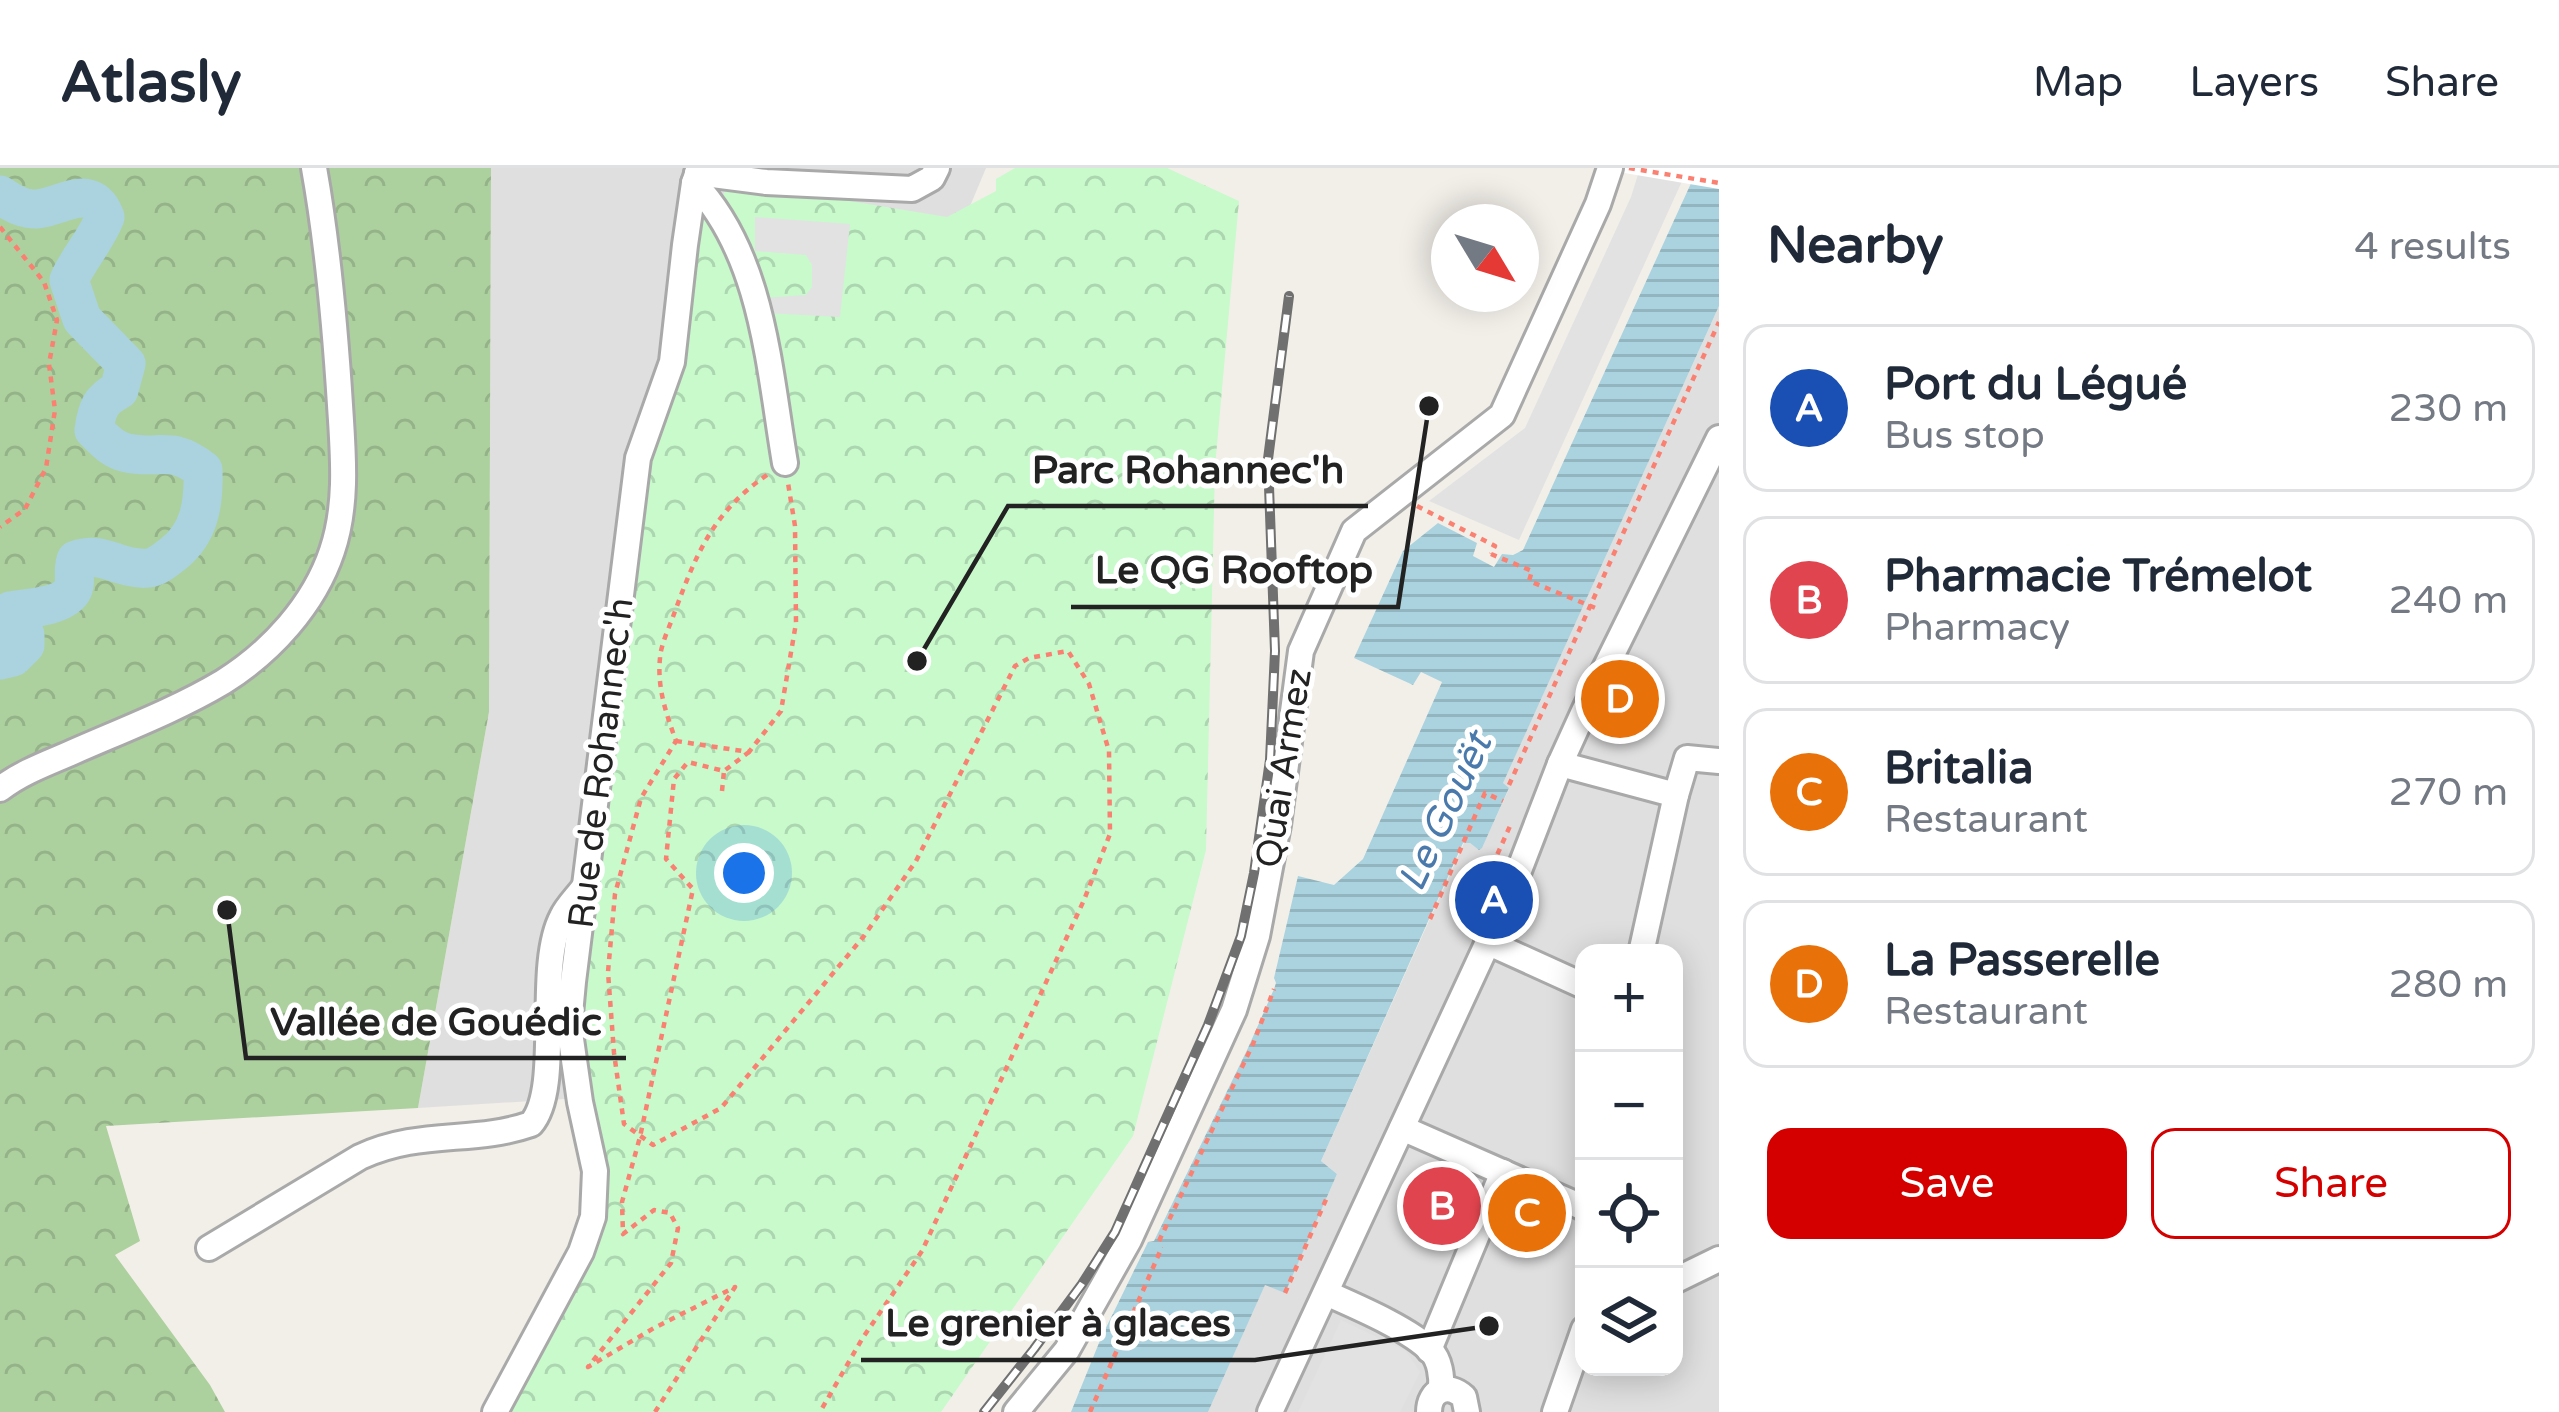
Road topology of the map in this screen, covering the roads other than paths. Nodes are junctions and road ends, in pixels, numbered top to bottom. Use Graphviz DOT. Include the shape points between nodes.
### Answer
graph roads {
  1 [pos="314,168"];
  2 [pos="938,168"];
  3 [pos="1610,168"];
  4 [pos="697,174"];
  5 [pos="1719,438"];
  6 [pos="784,463"];
  7 [pos="1719,761"];
  8 [pos="1560,764"];
  9 [pos="0,789"];
  10 [pos="1676,795"];
  11 [pos="586,884"];
  12 [pos="1487,942"];
  13 [pos="1643,944"];
  14 [pos="1575,982"];
  15 [pos="1402,1128"];
  16 [pos="1503,1172"];
  17 [pos="1575,1204"];
  18 [pos="209,1248"];
  19 [pos="1719,1259"];
  20 [pos="1683,1277"];
  21 [pos="1326,1293"];
  22 [pos="1429,1349"];
  23 [pos="1575,1355"];
  24 [pos="1436,1401"];
  25 [pos="495,1412"];
  26 [pos="1016,1412"];
  27 [pos="1270,1412"];
  28 [pos="1467,1412"];
  29 [pos="1555,1412"];
  1 -- 9 [label="street" via="344,476 333,549 317,587 295,619 224,681"];
  2 -- 4 [label="street" via="912,190"];
  3 -- 26 [label="street, Quai Armez" via="1502,415 1354,531 1301,651 1278,825 1234,1010 1129,1240 1067,1349"];
  4 -- 6 [label="street" via="750,285"];
  4 -- 11 [label="street, Rue de Rohannec'h" via="672,362 638,458"];
  5 -- 8 [label="street"];
  7 -- 10 [label="street" via="1687,758"];
  8 -- 10 [label="street"];
  8 -- 12 [label="street"];
  10 -- 13 [label="street"];
  11 -- 18 [label="street" via="554,943 543,1103 531,1124 385,1146"];
  11 -- 25 [label="street, Rue de Rohannec'h" via="569,1025 595,1171 593,1217"];
  12 -- 14 [label="street"];
  12 -- 15 [label="street"];
  15 -- 16 [label="street"];
  15 -- 21 [label="street"];
  16 -- 17 [label="street"];
  16 -- 22 [label="street"];
  19 -- 20 [label="street"];
  21 -- 22 [label="street"];
  21 -- 27 [label="street"];
  22 -- 24 [label="street" via="1442,1379"];
  23 -- 29 [label="street"];
  24 -- 28 [label="street" via="1454,1389"];
}
